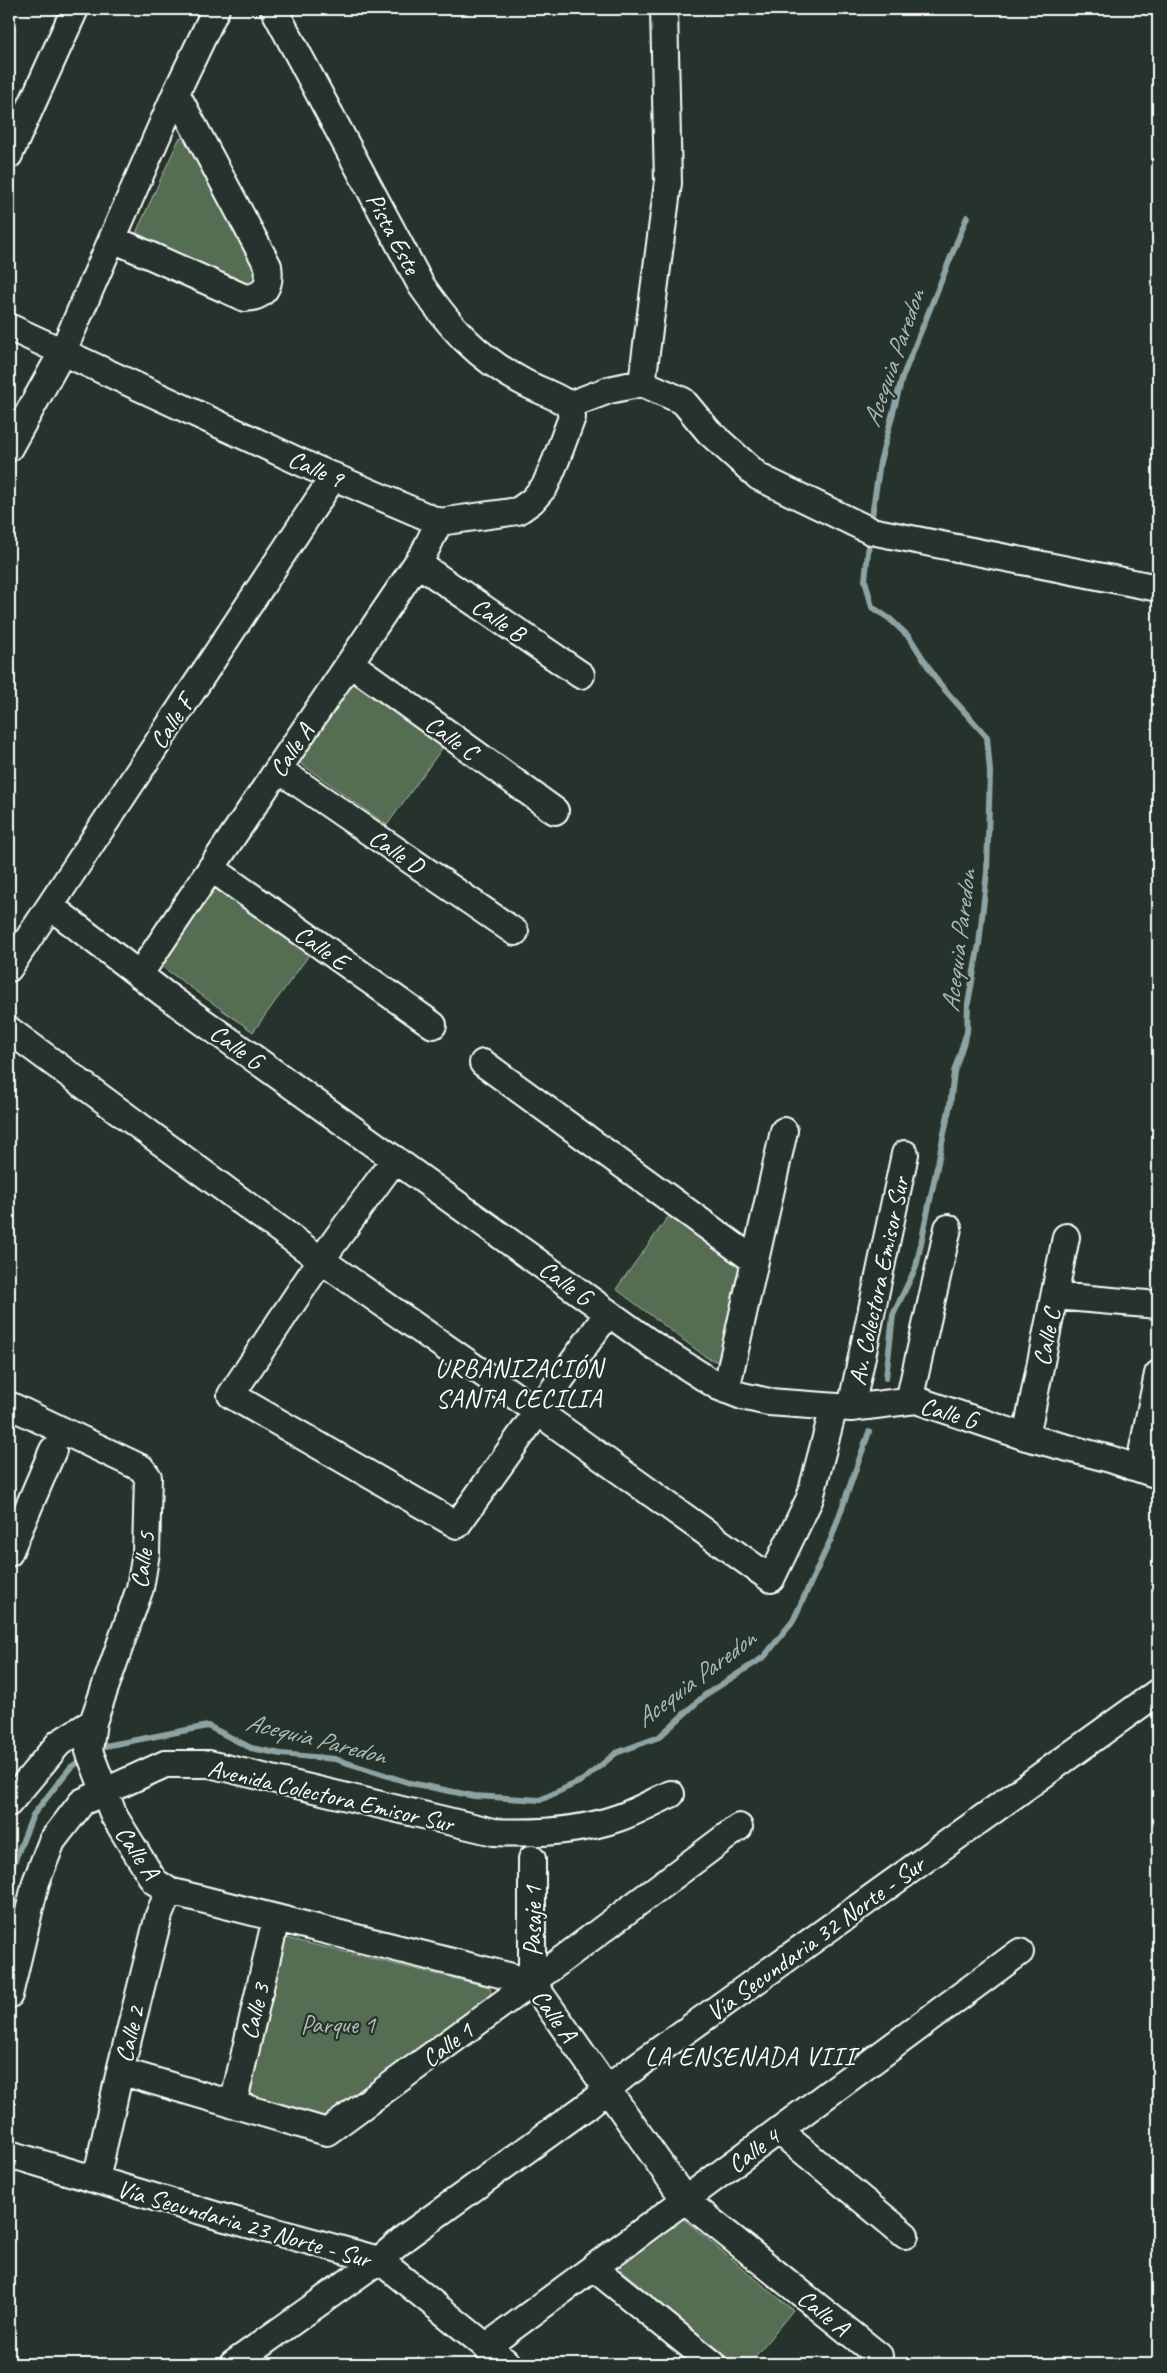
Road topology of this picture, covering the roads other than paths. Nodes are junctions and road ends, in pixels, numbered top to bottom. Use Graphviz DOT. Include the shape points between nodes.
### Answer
graph roads {
  1 [pos="75,9"];
  2 [pos="216,9"];
  3 [pos="274,9"];
  4 [pos="664,9"];
  5 [pos="176,93"];
  6 [pos="9,155"];
  7 [pos="113,239"];
  8 [pos="9,327"];
  9 [pos="63,351"];
  10 [pos="642,383"];
  11 [pos="569,405"];
  12 [pos="9,448"];
  13 [pos="334,476"];
  14 [pos="439,522"];
  15 [pos="417,563"];
  16 [pos="1158,588"];
  17 [pos="350,663"];
  18 [pos="581,675"];
  19 [pos="278,769"];
  20 [pos="555,812"];
  21 [pos="211,868"];
  22 [pos="50,906"];
  23 [pos="515,932"];
  24 [pos="9,968"];
  25 [pos="139,975"];
  26 [pos="433,1025"];
  27 [pos="9,1030"];
  28 [pos="483,1063"];
  29 [pos="784,1132"];
  30 [pos="905,1154"];
  31 [pos="394,1159"];
  32 [pos="948,1228"];
  33 [pos="1066,1237"];
  34 [pos="321,1260"];
  35 [pos="755,1261"];
  36 [pos="1055,1296"];
  37 [pos="1158,1305"];
  38 [pos="608,1312"];
  39 [pos="1158,1374"];
  40 [pos="726,1390"];
  41 [pos="908,1401"];
  42 [pos="9,1405"];
  43 [pos="843,1407"];
  44 [pos="538,1412"];
  45 [pos="1026,1437"];
  46 [pos="53,1450"];
  47 [pos="1148,1472"];
  48 [pos="9,1553"];
  49 [pos="1158,1692"];
  50 [pos="93,1722"];
  51 [pos="104,1791"];
  52 [pos="671,1794"];
  53 [pos="9,1803"];
  54 [pos="739,1826"];
  55 [pos="532,1859"];
  56 [pos="169,1891"];
  57 [pos="276,1918"];
  58 [pos="1020,1952"];
  59 [pos="532,1982"];
  60 [pos="9,1995"];
  61 [pos="120,2070"];
  62 [pos="607,2090"];
  63 [pos="233,2105"];
  64 [pos="779,2131"];
  65 [pos="9,2154"];
  66 [pos="96,2180"];
  67 [pos="685,2200"];
  68 [pos="905,2235"];
  69 [pos="379,2260"];
  70 [pos="594,2268"];
  71 [pos="486,2347"];
  72 [pos="878,2356"];
  73 [pos="233,2364"];
  74 [pos="508,2364"];
  75 [pos="713,2364"];
  1 -- 6 [label="street"];
  2 -- 5 [label="street"];
  3 -- 11 [label="street, Pista Este" via="421,285 446,321 479,354 525,383"];
  4 -- 10 [label="street" via="668,183"];
  5 -- 7 [label="street"];
  5 -- 7 [label="street" via="268,266 270,278 265,291 256,298 244,298"];
  7 -- 9 [label="street"];
  8 -- 9 [label="street, Calle 9"];
  9 -- 12 [label="street"];
  9 -- 13 [label="street, Calle 9"];
  10 -- 11 [label="street" via="609,390"];
  10 -- 16 [label="street" via="683,401 709,432 760,477 871,531"];
  11 -- 14 [label="street" via="572,417 556,460 545,486 532,501 518,511"];
  13 -- 14 [label="street, Calle 9"];
  13 -- 22 [label="street, Calle F"];
  14 -- 15 [label="street, Calle A"];
  15 -- 17 [label="street, Calle A"];
  15 -- 18 [label="street, Calle B"];
  17 -- 19 [label="street, Calle A"];
  17 -- 20 [label="street, Calle C"];
  19 -- 21 [label="street, Calle A"];
  19 -- 23 [label="street, Calle D"];
  21 -- 25 [label="street, Calle A"];
  21 -- 26 [label="street, Calle E"];
  22 -- 24 [label="street, Calle F"];
  22 -- 25 [label="street, Calle G"];
  25 -- 31 [label="street, Calle G"];
  27 -- 34 [label="street"];
  28 -- 35 [label="street"];
  29 -- 35 [label="street"];
  30 -- 43 [label="street, Av. Colectora Emisor Sur"];
  31 -- 34 [label="street"];
  31 -- 38 [label="street, Calle G"];
  32 -- 41 [label="street"];
  33 -- 36 [label="street, Calle C"];
  34 -- 44 [label="street"];
  34 -- 44 [label="street" via="231,1395 457,1525"];
  35 -- 40 [label="street"];
  36 -- 37 [label="street"];
  36 -- 45 [label="street, Calle C"];
  38 -- 40 [label="street, Calle G" via="691,1371"];
  38 -- 44 [label="street"];
  39 -- 47 [label="street"];
  40 -- 43 [label="street, Calle G" via="769,1402"];
  41 -- 43 [label="street, Calle G"];
  41 -- 45 [label="street, Calle G" via="916,1400"];
  42 -- 50 [label="street, Calle 5" via="141,1468 148,1477 146,1553 140,1588"];
  43 -- 44 [label="street, Av. Colectora Emisor Sur" via="810,1498 770,1579"];
  45 -- 47 [label="street, Calle G"];
  46 -- 48 [label="street"];
  49 -- 62 [label="street, Vía Secundaria 32 Norte - Sur"];
  50 -- 51 [label="street, Calle 5" via="90,1750"];
  50 -- 53 [label="street" via="59,1743"];
  51 -- 52 [label="street, Avenida Colectora Emisor Sur" via="166,1764 209,1764 494,1832 530,1834 617,1819"];
  51 -- 56 [label="street, Calle A" via="114,1816 154,1881"];
  51 -- 60 [label="street, Avenida Colectora Emisor Sur" via="82,1802 52,1841 36,1882"];
  54 -- 59 [label="street, Calle 1"];
  55 -- 59 [label="street, Pasaje 1"];
  56 -- 57 [label="street, Calle A"];
  56 -- 61 [label="street, Calle 2" via="159,1915"];
  57 -- 59 [label="street, Calle A"];
  57 -- 63 [label="street, Calle 3"];
  58 -- 64 [label="street, Calle 4"];
  59 -- 62 [label="street, Calle A"];
  59 -- 63 [label="street, Calle 1" via="327,2132"];
  61 -- 63 [label="street, Calle 1"];
  61 -- 66 [label="street, Calle 2"];
  62 -- 67 [label="street, Calle A"];
  62 -- 69 [label="street, Vía Secundaria 32 Norte - Sur" via="407,2236"];
  64 -- 67 [label="street, Calle 4"];
  64 -- 68 [label="street"];
  65 -- 66 [label="street, Vía Secundaria 23 Norte - Sur"];
  66 -- 69 [label="street, Vía Secundaria 23 Norte - Sur"];
  67 -- 70 [label="street, Calle 4"];
  67 -- 72 [label="street, Calle A"];
  69 -- 71 [label="street, Vía Secundaria 23 Norte - Sur"];
  69 -- 73 [label="street, Vía Secundaria 32 Norte - Sur"];
  70 -- 71 [label="street, Calle 4"];
  70 -- 75 [label="street"];
  71 -- 74 [label="street, Vía Secundaria 23 Norte - Sur"];
}
